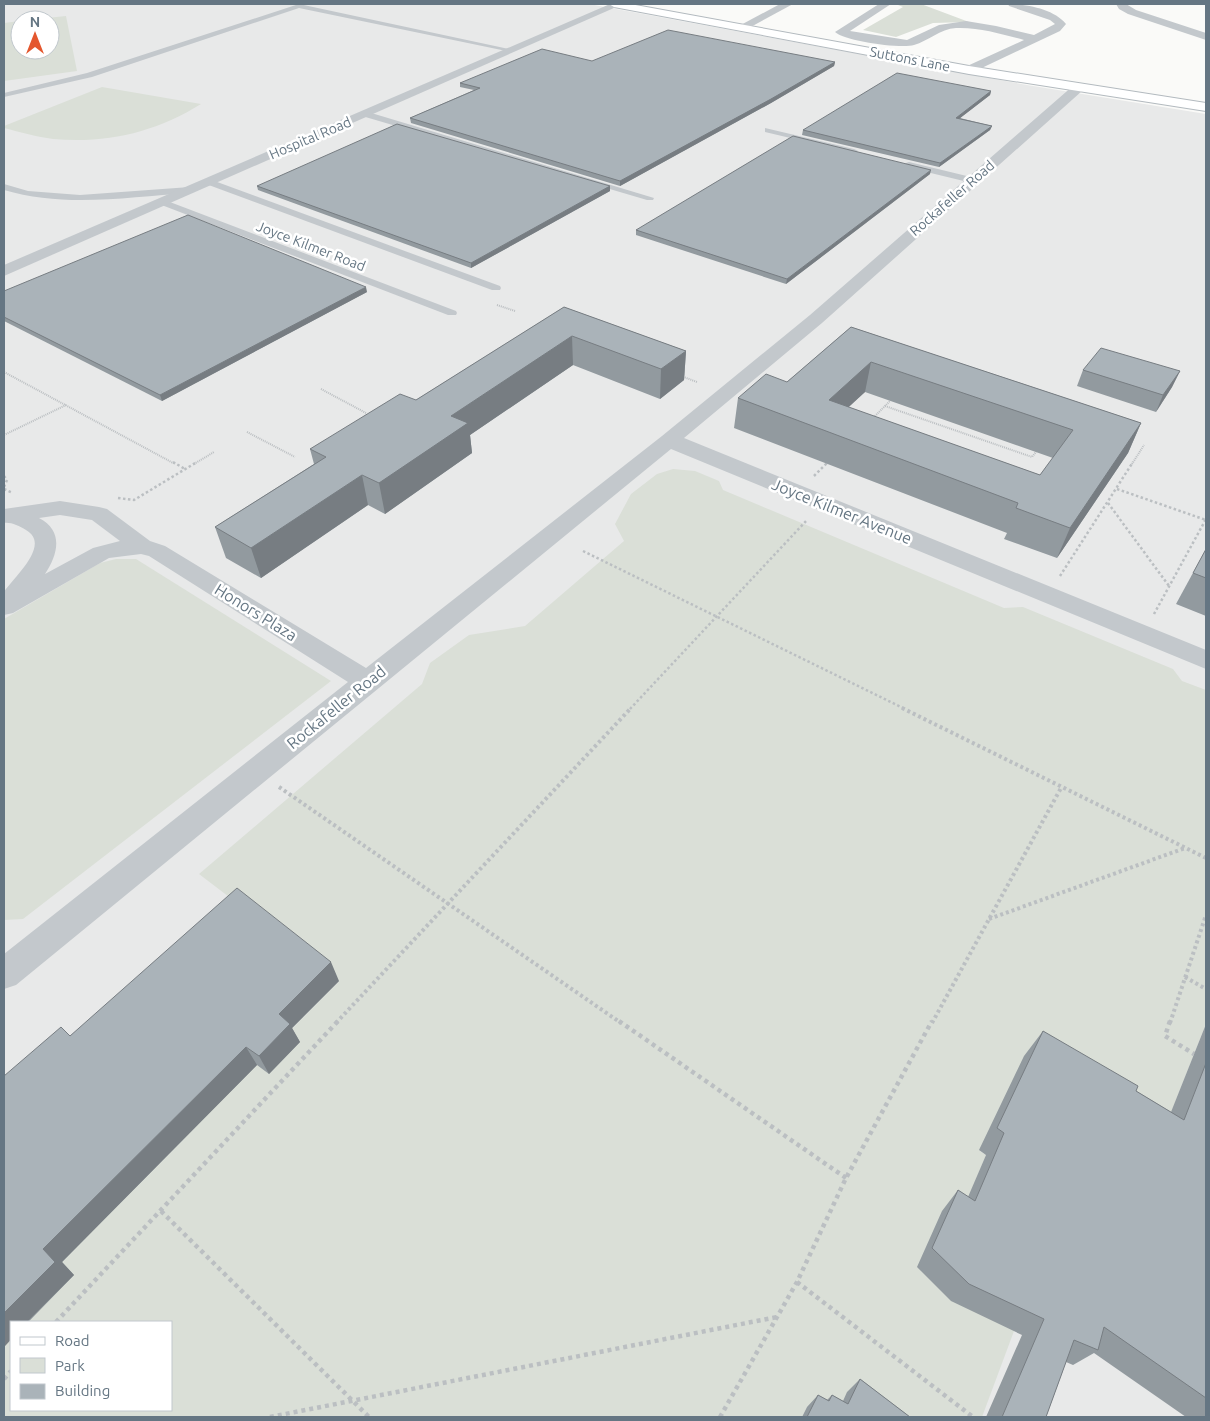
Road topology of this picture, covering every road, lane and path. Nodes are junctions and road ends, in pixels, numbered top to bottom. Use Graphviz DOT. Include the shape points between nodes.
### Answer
graph roads {
  1 [pos="616,4"];
  2 [pos="788,4"];
  3 [pos="886,4"];
  4 [pos="1013,4"];
  5 [pos="1121,4"];
  6 [pos="743,27"];
  7 [pos="1206,37"];
  8 [pos="1035,39"];
  9 [pos="512,50"];
  10 [pos="968,70"];
  11 [pos="1078,88"];
  12 [pos="4,95"];
  13 [pos="1206,107"];
  14 [pos="365,114"];
  15 [pos="768,130"];
  16 [pos="865,154"];
  17 [pos="903,163"];
  18 [pos="972,180"];
  19 [pos="209,182"];
  20 [pos="4,187"];
  21 [pos="190,190"];
  22 [pos="650,198"];
  23 [pos="162,202"];
  24 [pos="4,271"];
  25 [pos="496,288"];
  26 [pos="502,307"];
  27 [pos="515,311"];
  28 [pos="452,313"];
  29 [pos="4,372"];
  30 [pos="679,375"];
  31 [pos="697,382"];
  32 [pos="321,390"];
  33 [pos="890,401"];
  34 [pos="66,405"];
  35 [pos="885,406"];
  36 [pos="366,413"];
  37 [pos="872,419"];
  38 [pos="247,432"];
  39 [pos="4,435"];
  40 [pos="669,440"];
  41 [pos="1044,442"];
  42 [pos="1144,446"];
  43 [pos="214,452"];
  44 [pos="295,457"];
  45 [pos="832,458"];
  46 [pos="186,469"];
  47 [pos="4,476"];
  48 [pos="4,488"];
  49 [pos="1117,488"];
  50 [pos="797,493"];
  51 [pos="115,497"];
  52 [pos="823,503"];
  53 [pos="1108,503"];
  54 [pos="9,508"];
  55 [pos="1206,519"];
  56 [pos="142,546"];
  57 [pos="583,551"];
  58 [pos="1169,586"];
  59 [pos="1047,595"];
  60 [pos="4,607"];
  61 [pos="716,617"];
  62 [pos="1143,634"];
  63 [pos="1206,660"];
  64 [pos="368,682"];
  65 [pos="1061,788"];
  66 [pos="283,791"];
  67 [pos="1186,848"];
  68 [pos="1206,858"];
  69 [pos="447,904"];
  70 [pos="1206,915"];
  71 [pos="988,920"];
  72 [pos="6,969"];
  73 [pos="1185,977"];
  74 [pos="1206,989"];
  75 [pos="1194,1054"];
  76 [pos="846,1178"];
  77 [pos="161,1211"];
  78 [pos="797,1282"];
  79 [pos="777,1317"];
  80 [pos="57,1321"];
  81 [pos="353,1401"];
  82 [pos="270,1417"];
  83 [pos="369,1417"];
  84 [pos="720,1417"];
  85 [pos="973,1417"];
  1 -- 6 [label="street, Suttons Lane"];
  1 -- 9 [label="street, Hospital Road"];
  2 -- 6 [label="street"];
  3 -- 8 [label="street" via="841,32 907,44 940,28 964,25"];
  4 -- 8 [label="street" via="1054,18 1061,24"];
  5 -- 7 [label="street" via="1132,12"];
  6 -- 10 [label="street, Suttons Lane"];
  8 -- 10 [label="street"];
  9 -- 12 [label="lane" via="299,6 89,75"];
  9 -- 14 [label="street, Hospital Road"];
  10 -- 11 [label="street, Suttons Lane"];
  11 -- 13 [label="street, Suttons Lane"];
  11 -- 18 [label="street, Rockafeller Road"];
  14 -- 19 [label="street, Hospital Road"];
  14 -- 22 [label="lane"];
  15 -- 16 [label="lane"];
  17 -- 18 [label="lane"];
  18 -- 40 [label="street, Rockafeller Road" via="827,309"];
  19 -- 21 [label="street, Hospital Road"];
  19 -- 25 [label="lane, Joyce Kilmer Road"];
  20 -- 21 [label="lane" via="27,194 80,198"];
  21 -- 23 [label="street, Hospital Road"];
  23 -- 24 [label="street, Hospital Road"];
  23 -- 28 [label="lane, Joyce Kilmer Road"];
  26 -- 27 [label="path"];
  29 -- 34 [label="path"];
  30 -- 31 [label="path"];
  32 -- 36 [label="path"];
  33 -- 35 [label="path"];
  34 -- 39 [label="path"];
  34 -- 46 [label="path"];
  35 -- 37 [label="path"];
  35 -- 41 [label="path" via="1032,457"];
  38 -- 44 [label="path"];
  40 -- 50 [label="street, Joyce Kilmer Avenue"];
  40 -- 64 [label="street, Rockafeller Road"];
  42 -- 49 [label="path"];
  43 -- 46 [label="path"];
  45 -- 50 [label="path"];
  46 -- 51 [label="path" via="134,500"];
  47 -- 48 [label="path" via="7,480"];
  48 -- 54 [label="path"];
  49 -- 53 [label="path"];
  49 -- 55 [label="path"];
  50 -- 52 [label="street, Joyce Kilmer Avenue"];
  52 -- 59 [label="street, Joyce Kilmer Avenue"];
  52 -- 61 [label="path"];
  53 -- 58 [label="path"];
  53 -- 59 [label="path"];
  54 -- 56 [label="street, Honors Plaza" via="60,508 100,514"];
  54 -- 60 [label="street" via="38,527 46,539 45,555 37,568"];
  55 -- 58 [label="path"];
  56 -- 60 [label="street" via="101,553"];
  56 -- 64 [label="street, Honors Plaza" via="156,551"];
  57 -- 61 [label="path"];
  58 -- 62 [label="path"];
  59 -- 62 [label="street, Joyce Kilmer Avenue"];
  61 -- 65 [label="path"];
  61 -- 69 [label="path"];
  62 -- 63 [label="street, Joyce Kilmer Avenue"];
  64 -- 72 [label="street, Rockafeller Road"];
  65 -- 67 [label="path"];
  65 -- 71 [label="path"];
  66 -- 69 [label="path"];
  67 -- 68 [label="path"];
  67 -- 71 [label="path"];
  69 -- 76 [label="path"];
  69 -- 77 [label="path"];
  70 -- 73 [label="path"];
  71 -- 76 [label="path"];
  73 -- 74 [label="path"];
  73 -- 75 [label="path" via="1165,1036"];
  76 -- 78 [label="path"];
  77 -- 80 [label="path"];
  77 -- 81 [label="path"];
  78 -- 79 [label="path"];
  78 -- 85 [label="path"];
  79 -- 81 [label="path"];
  79 -- 84 [label="path"];
  81 -- 82 [label="path"];
  81 -- 83 [label="path"];
}
